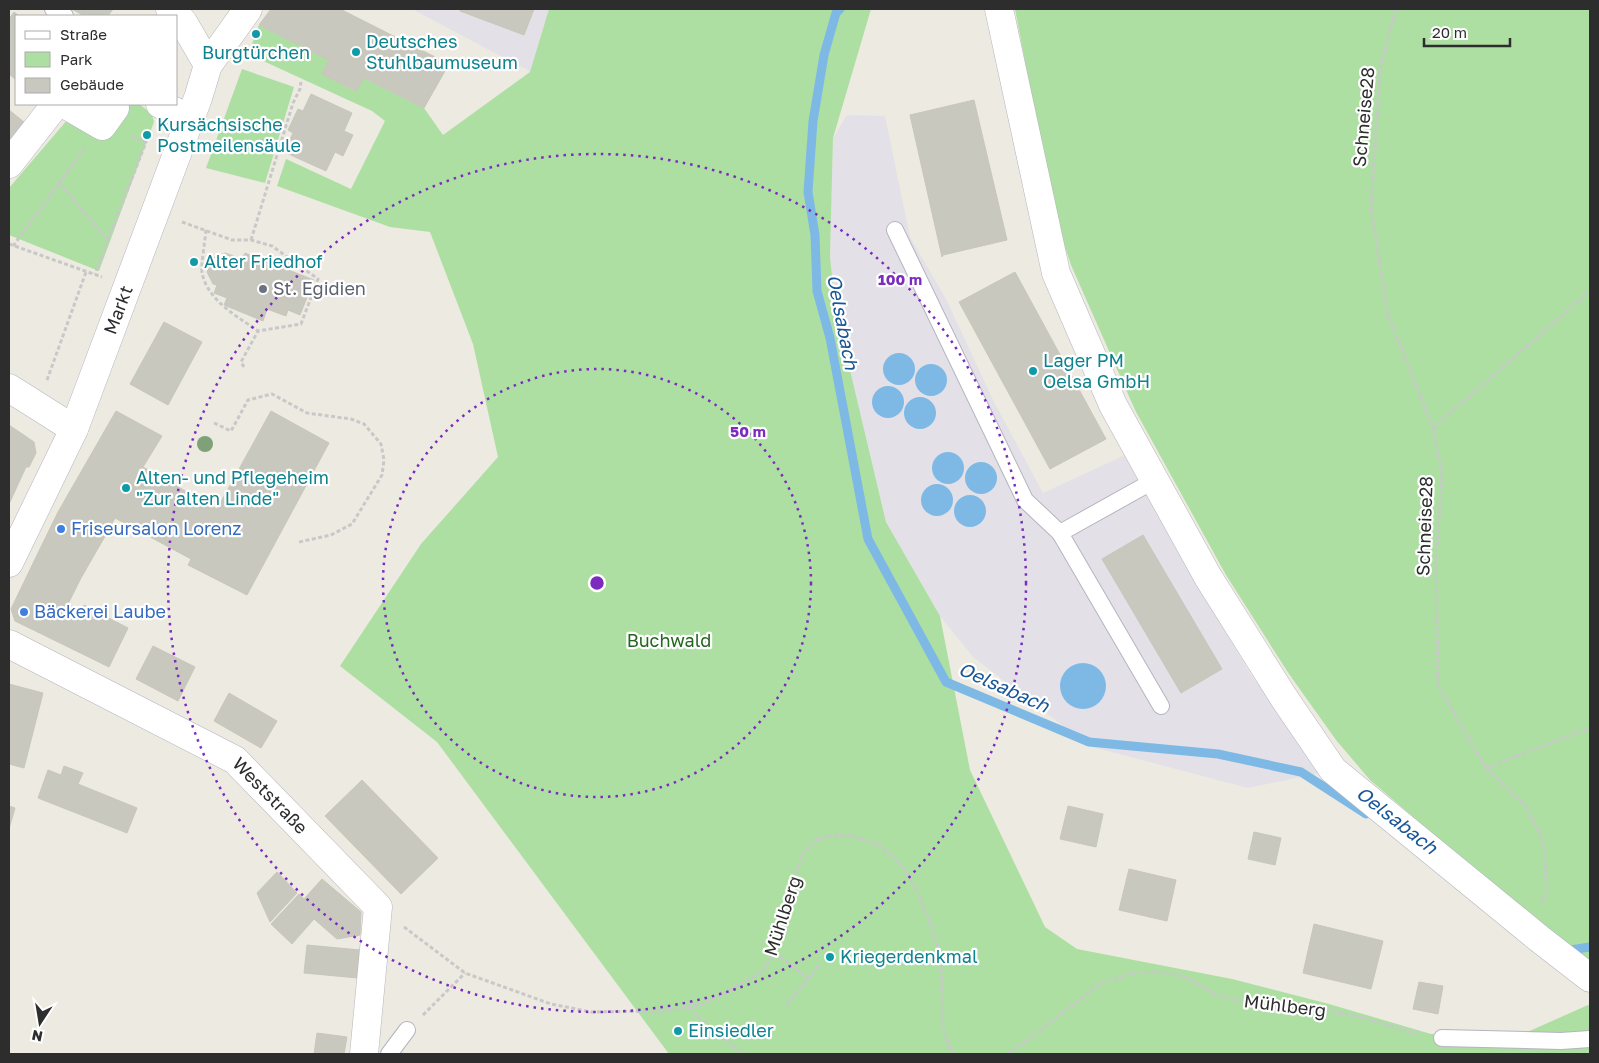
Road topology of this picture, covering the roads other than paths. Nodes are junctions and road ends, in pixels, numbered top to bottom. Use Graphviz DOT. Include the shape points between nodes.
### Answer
graph roads {
  1 [pos="248,9"];
  2 [pos="998,9"];
  3 [pos="178,17"];
  4 [pos="208,65"];
  5 [pos="55,105"];
  6 [pos="68,105"];
  7 [pos="168,105"];
  8 [pos="194,108"];
  9 [pos="104,115"];
  10 [pos="9,164"];
  11 [pos="895,230"];
  12 [pos="9,388"];
  13 [pos="74,429"];
  14 [pos="1155,480"];
  15 [pos="1060,533"];
  16 [pos="9,563"];
  17 [pos="9,644"];
  18 [pos="1161,706"];
  19 [pos="1580,970"];
  20 [pos="407,1030"];
  21 [pos="1442,1038"];
  22 [pos="1590,1039"];
  23 [pos="364,1054"];
  24 [pos="389,1054"];
  1 -- 4 [label="street, Markt"];
  2 -- 14 [label="street" via="1056,273 1113,404"];
  3 -- 4 [label="street"];
  4 -- 8 [label="street, Markt"];
  5 -- 10 [label="street"];
  6 -- 9 [label="street"];
  7 -- 8 [label="street"];
  8 -- 13 [label="street, Markt"];
  11 -- 15 [label="lane" via="1025,500"];
  12 -- 13 [label="street"];
  13 -- 16 [label="street, Markt"];
  14 -- 15 [label="lane"];
  14 -- 19 [label="street" via="1208,577 1333,770"];
  15 -- 18 [label="lane"];
  17 -- 23 [label="street, Weststraße" via="235,760 378,907"];
  20 -- 24 [label="lane"];
  21 -- 22 [label="lane"];
}
